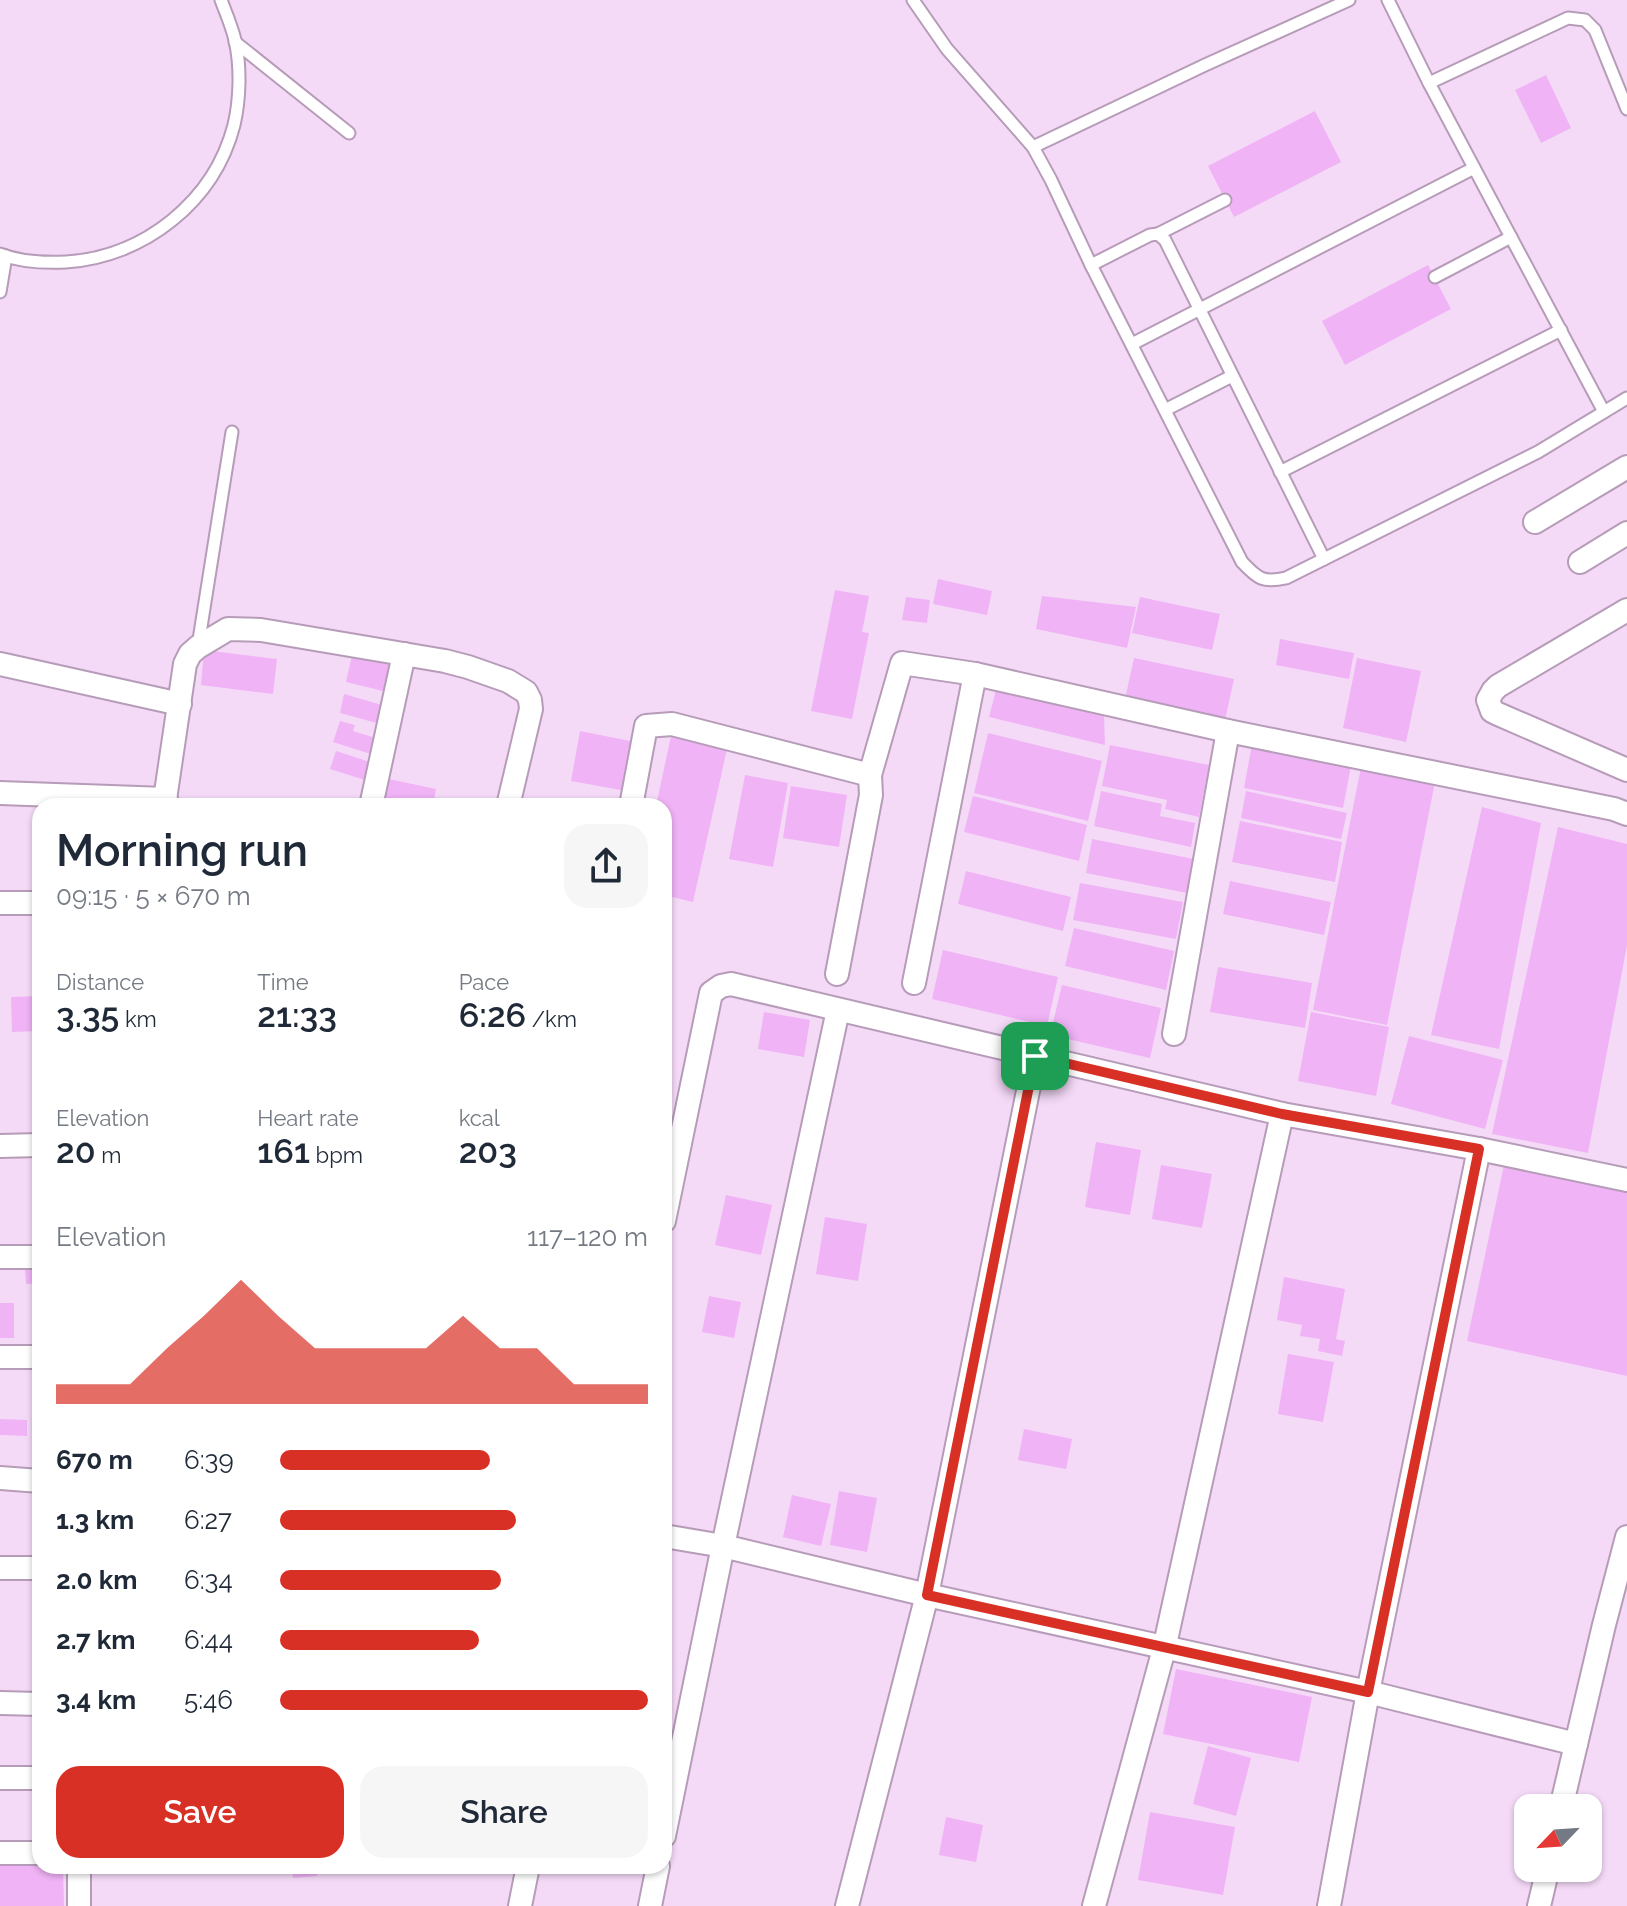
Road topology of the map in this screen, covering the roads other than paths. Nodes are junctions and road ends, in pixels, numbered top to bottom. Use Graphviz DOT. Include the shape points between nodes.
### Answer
graph roads {
  1 [pos="221,0"];
  2 [pos="913,0"];
  3 [pos="1349,0"];
  4 [pos="1388,0"];
  5 [pos="235,42"];
  6 [pos="1429,83"];
  7 [pos="1627,109"];
  8 [pos="349,133"];
  9 [pos="1033,147"];
  10 [pos="1474,168"];
  11 [pos="1225,200"];
  12 [pos="1158,234"];
  13 [pos="1511,237"];
  14 [pos="3,255"];
  15 [pos="1091,265"];
  16 [pos="1435,277"];
  17 [pos="0,292"];
  18 [pos="1199,310"];
  19 [pos="1561,330"];
  20 [pos="1132,344"];
  21 [pos="1232,376"];
  22 [pos="1627,398"];
  23 [pos="1165,410"];
  24 [pos="1604,412"];
  25 [pos="232,432"];
  26 [pos="1627,467"];
  27 [pos="1280,472"];
  28 [pos="1535,522"];
  29 [pos="1627,533"];
  30 [pos="1324,559"];
  31 [pos="1580,562"];
  32 [pos="1627,610"];
  33 [pos="198,647"];
  34 [pos="404,654"];
  35 [pos="0,664"];
  36 [pos="975,674"];
  37 [pos="180,704"];
  38 [pos="1228,731"];
  39 [pos="1627,770"];
  40 [pos="870,775"];
  41 [pos="0,793"];
  42 [pos="82,798"];
  43 [pos="166,798"];
  44 [pos="373,798"];
  45 [pos="510,798"];
  46 [pos="632,798"];
  47 [pos="1627,814"];
  48 [pos="0,903"];
  49 [pos="32,903"];
  50 [pos="837,974"];
  51 [pos="914,983"];
  52 [pos="838,1010"];
  53 [pos="1174,1034"];
  54 [pos="1035,1056"];
  55 [pos="1282,1114"];
  56 [pos="32,1145"];
  57 [pos="0,1146"];
  58 [pos="1479,1149"];
  59 [pos="1627,1180"];
  60 [pos="672,1182"];
  61 [pos="0,1257"];
  62 [pos="32,1257"];
  63 [pos="0,1357"];
  64 [pos="32,1357"];
  65 [pos="0,1478"];
  66 [pos="32,1480"];
  67 [pos="672,1537"];
  68 [pos="1627,1537"];
  69 [pos="723,1546"];
  70 [pos="0,1568"];
  71 [pos="32,1568"];
  72 [pos="927,1595"];
  73 [pos="1164,1649"];
  74 [pos="1368,1692"];
  75 [pos="0,1703"];
  76 [pos="32,1704"];
  77 [pos="1576,1744"];
  78 [pos="0,1778"];
  79 [pos="32,1778"];
  80 [pos="1564,1794"];
  81 [pos="672,1797"];
  82 [pos="0,1853"];
  83 [pos="32,1853"];
  84 [pos="79,1874"];
  85 [pos="526,1874"];
  86 [pos="656,1874"];
  87 [pos="1545,1882"];
  88 [pos="79,1906"];
  89 [pos="520,1906"];
  90 [pos="650,1906"];
  91 [pos="847,1906"];
  92 [pos="1094,1906"];
  93 [pos="1329,1906"];
  94 [pos="1539,1906"];
  1 -- 5 [label="lane"];
  2 -- 9 [label="lane" via="947,49"];
  3 -- 9 [label="lane"];
  4 -- 6 [label="lane"];
  5 -- 8 [label="lane"];
  5 -- 14 [label="lane" via="239,84 234,125 219,164 195,199 165,228 129,248 89,260 47,263"];
  6 -- 7 [label="lane" via="1568,18 1585,20 1595,30"];
  6 -- 10 [label="lane"];
  9 -- 15 [label="lane"];
  10 -- 13 [label="lane"];
  10 -- 18 [label="lane"];
  11 -- 12 [label="lane"];
  12 -- 15 [label="lane"];
  12 -- 18 [label="lane"];
  13 -- 16 [label="lane"];
  13 -- 19 [label="lane"];
  14 -- 17 [label="lane"];
  15 -- 20 [label="lane"];
  18 -- 20 [label="lane"];
  18 -- 21 [label="lane"];
  19 -- 24 [label="lane"];
  19 -- 27 [label="lane"];
  20 -- 23 [label="lane"];
  21 -- 23 [label="lane"];
  21 -- 27 [label="lane"];
  22 -- 24 [label="lane"];
  23 -- 30 [label="lane" via="1242,562 1254,575 1268,581 1286,578"];
  24 -- 30 [label="lane" via="1538,452"];
  25 -- 33 [label="lane"];
  26 -- 28 [label="street"];
  27 -- 30 [label="lane"];
  29 -- 31 [label="street"];
  32 -- 39 [label="street" via="1498,686 1488,700 1492,711"];
  33 -- 34 [label="street" via="228,629 261,630"];
  33 -- 37 [label="street" via="185,664"];
  34 -- 44 [label="street"];
  34 -- 45 [label="street" via="468,667 526,692 531,709"];
  35 -- 37 [label="street"];
  36 -- 38 [label="street"];
  36 -- 40 [label="street" via="902,663"];
  36 -- 51 [label="street"];
  37 -- 43 [label="street"];
  38 -- 47 [label="street"];
  38 -- 53 [label="street"];
  40 -- 46 [label="street" via="672,724 646,726"];
  40 -- 50 [label="street" via="871,795"];
  41 -- 42 [label="street"];
  48 -- 49 [label="street"];
  52 -- 54 [label="street"];
  52 -- 60 [label="street" via="731,984 711,993"];
  52 -- 69 [label="street"];
  54 -- 55 [label="street"];
  54 -- 72 [label="street"];
  55 -- 58 [label="street"];
  55 -- 73 [label="street"];
  56 -- 57 [label="street"];
  58 -- 59 [label="street"];
  58 -- 74 [label="street"];
  61 -- 62 [label="street"];
  63 -- 64 [label="street"];
  65 -- 66 [label="street"];
  67 -- 69 [label="street"];
  68 -- 77 [label="street"];
  69 -- 72 [label="street"];
  69 -- 81 [label="street"];
  70 -- 71 [label="street"];
  72 -- 73 [label="street"];
  72 -- 91 [label="street"];
  73 -- 74 [label="street"];
  73 -- 92 [label="street"];
  74 -- 77 [label="street"];
  74 -- 93 [label="street"];
  75 -- 76 [label="street"];
  77 -- 80 [label="street"];
  78 -- 79 [label="street"];
  82 -- 83 [label="street"];
  84 -- 88 [label="street"];
  85 -- 89 [label="street"];
  86 -- 90 [label="street"];
  87 -- 94 [label="street"];
}
